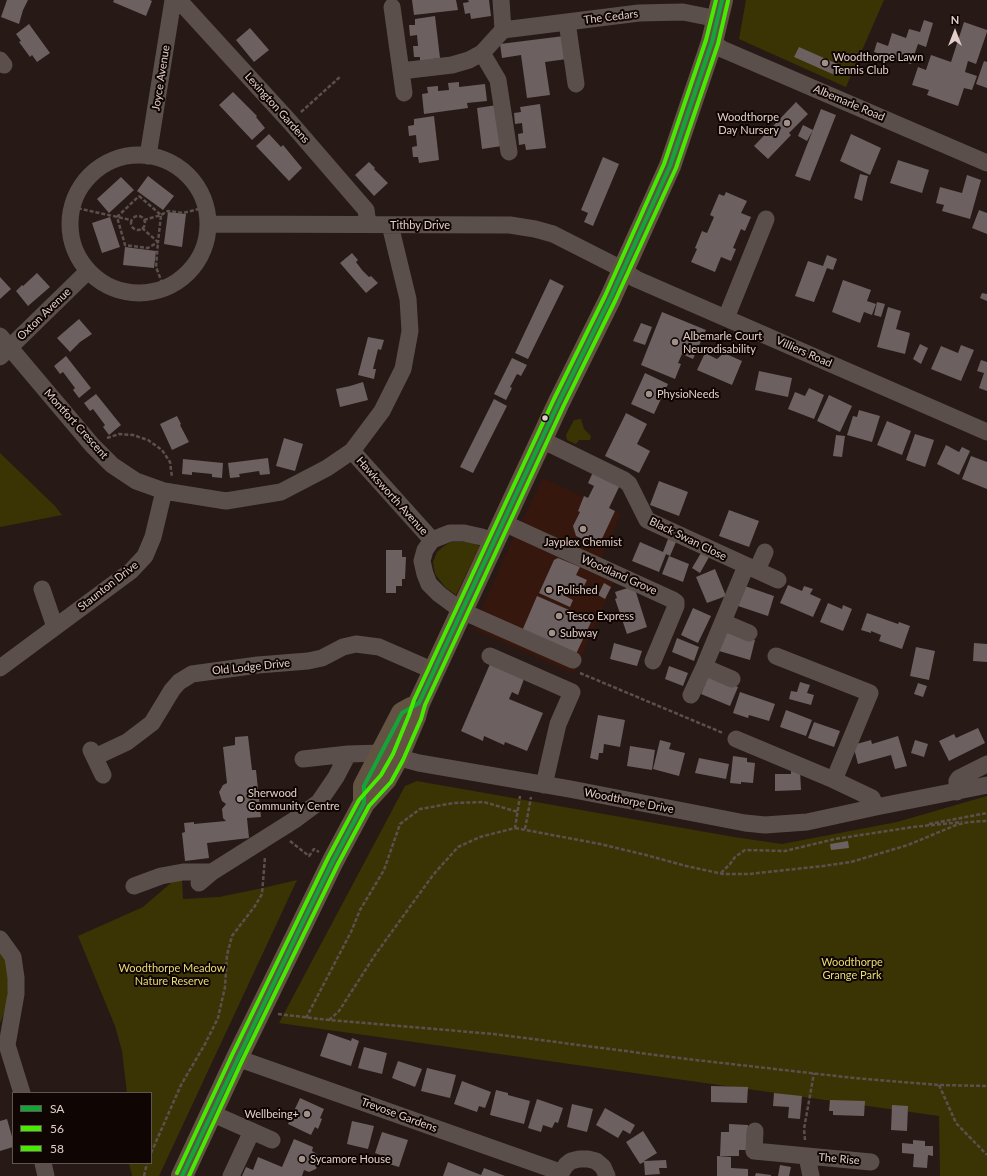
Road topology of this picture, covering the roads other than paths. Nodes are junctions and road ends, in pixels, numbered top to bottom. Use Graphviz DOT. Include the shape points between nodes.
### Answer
graph roads {
  1 [pos="501,0"];
  2 [pos="173,2"];
  3 [pos="392,7"];
  4 [pos="720,9"];
  5 [pos="567,22"];
  6 [pos="503,30"];
  7 [pos="712,42"];
  8 [pos="482,53"];
  9 [pos="401,71"];
  10 [pos="576,84"];
  11 [pos="404,93"];
  12 [pos="509,152"];
  13 [pos="148,156"];
  14 [pos="987,163"];
  15 [pos="766,219"];
  16 [pos="208,224"];
  17 [pos="368,224"];
  18 [pos="390,225"];
  19 [pos="623,270"];
  20 [pos="88,271"];
  21 [pos="726,318"];
  22 [pos="3,347"];
  23 [pos="987,432"];
  24 [pos="542,440"];
  25 [pos="352,451"];
  26 [pos="168,492"];
  27 [pos="504,523"];
  28 [pos="432,540"];
  29 [pos="494,542"];
  30 [pos="765,552"];
  31 [pos="751,568"];
  32 [pos="778,580"];
  33 [pos="42,589"];
  34 [pos="462,611"];
  35 [pos="723,622"];
  36 [pos="55,627"];
  37 [pos="749,633"];
  38 [pos="490,656"];
  39 [pos="776,656"];
  40 [pos="653,661"];
  41 [pos="574,665"];
  42 [pos="704,667"];
  43 [pos="0,668"];
  44 [pos="434,671"];
  45 [pos="732,678"];
  46 [pos="691,695"];
  47 [pos="736,739"];
  48 [pos="348,754"];
  49 [pos="390,755"];
  50 [pos="303,759"];
  51 [pos="987,764"];
  52 [pos="103,775"];
  53 [pos="834,780"];
  54 [pos="534,783"];
  55 [pos="987,785"];
  56 [pos="957,792"];
  57 [pos="876,807"];
  58 [pos="212,872"];
  59 [pos="199,883"];
  60 [pos="134,886"];
  61 [pos="0,939"];
  62 [pos="4,1042"];
  63 [pos="237,1058"];
  64 [pos="22,1092"];
  65 [pos="211,1113"];
  66 [pos="252,1131"];
  67 [pos="755,1131"];
  68 [pos="272,1140"];
  69 [pos="807,1156"];
  70 [pos="871,1162"];
  71 [pos="42,1164"];
  72 [pos="560,1174"];
  73 [pos="46,1176"];
  74 [pos="182,1176"];
  75 [pos="231,1176"];
  76 [pos="607,1176"];
  77 [pos="812,1176"];
  1 -- 6 [label="street"];
  2 -- 13 [label="street, Joyce Avenue"];
  2 -- 17 [label="street, Lexington Gardens" via="185,7 290,122 366,210"];
  3 -- 9 [label="street"];
  4 -- 5 [label="street, The Cedars" via="639,13"];
  4 -- 7 [label="highway"];
  5 -- 6 [label="street, The Cedars"];
  5 -- 10 [label="street"];
  6 -- 8 [label="street"];
  7 -- 14 [label="street, Albemarle Road" via="722,49"];
  7 -- 19 [label="highway" via="670,166"];
  8 -- 9 [label="street" via="452,65"];
  8 -- 12 [label="street" via="498,80"];
  9 -- 11 [label="street"];
  13 -- 16 [label="street" via="164,160 187,175 200,192 206,207"];
  13 -- 20 [label="street" via="128,156 109,162 92,173 79,189 72,207 70,224 72,241 78,257"];
  15 -- 21 [label="street"];
  16 -- 17 [label="street, Tithby Drive"];
  16 -- 20 [label="street" via="205,244 196,263 182,278 164,288 144,293 124,291 104,283"];
  17 -- 18 [label="street, Tithby Drive"];
  18 -- 19 [label="street, Tithby Drive" via="510,224 535,228 554,234"];
  18 -- 25 [label="street, Montfort Crescent" via="408,299 410,331 403,369 382,411"];
  19 -- 21 [label="street, Villiers Road" via="636,280"];
  19 -- 24 [label="highway"];
  20 -- 22 [label="street, Oxton Avenue"];
  21 -- 23 [label="street, Villiers Road"];
  22 -- 26 [label="street, Montfort Crescent" via="112,464 136,481"];
  24 -- 27 [label="highway"];
  24 -- 31 [label="street, Black Swan Close" via="624,480 629,484 647,520"];
  25 -- 26 [label="street, Montfort Crescent" via="316,475 281,492 226,501"];
  25 -- 28 [label="street, Hawksworth Avenue"];
  26 -- 36 [label="street, Staunton Drive" via="154,537 145,556 131,571"];
  27 -- 29 [label="highway"];
  27 -- 40 [label="street, Woodland Grove" via="676,602"];
  28 -- 29 [label="street, Hawksworth Avenue" via="450,533 464,533"];
  28 -- 34 [label="street, Hawksworth Avenue" via="425,550 422,561 429,584"];
  29 -- 34 [label="highway"];
  30 -- 31 [label="street"];
  31 -- 32 [label="street, Black Swan Close"];
  31 -- 35 [label="street"];
  33 -- 36 [label="street"];
  34 -- 41 [label="street, Hawksworth Avenue"];
  34 -- 44 [label="highway"];
  35 -- 37 [label="street"];
  35 -- 42 [label="street"];
  36 -- 43 [label="street, Staunton Drive"];
  38 -- 54 [label="street" via="572,692"];
  39 -- 53 [label="street" via="870,693"];
  42 -- 45 [label="street"];
  42 -- 46 [label="street"];
  44 -- 49 [label="highway" via="415,717"];
  44 -- 52 [label="street, Old Lodge Drive" via="379,647 356,644 308,661 192,674 172,690 152,723 127,742 93,754"];
  47 -- 53 [label="street"];
  48 -- 49 [label="street, Woodthorpe Drive"];
  48 -- 50 [label="street, Woodthorpe Drive"];
  48 -- 58 [label="street" via="319,802"];
  49 -- 54 [label="street, Woodthorpe Drive" via="419,763"];
  49 -- 63 [label="highway" via="386,778 364,804 333,861"];
  51 -- 56 [label="street" via="959,778"];
  53 -- 57 [label="street" via="872,798"];
  54 -- 57 [label="street, Woodthorpe Drive" via="765,825 807,822"];
  55 -- 56 [label="street, Woodthorpe Drive"];
  56 -- 57 [label="street, Woodthorpe Drive"];
  58 -- 59 [label="street"];
  58 -- 60 [label="street" via="183,872 161,876"];
  61 -- 62 [label="street" via="13,957 16,978 16,994"];
  62 -- 64 [label="street"];
  63 -- 65 [label="highway"];
  63 -- 72 [label="street, Trevose Gardens"];
  65 -- 66 [label="street"];
  65 -- 74 [label="highway"];
  66 -- 68 [label="street"];
  66 -- 75 [label="street"];
  67 -- 69 [label="street, The Rise" via="754,1151"];
  69 -- 70 [label="street, The Rise"];
  69 -- 77 [label="street, The Rise"];
  71 -- 73 [label="street"];
  72 -- 76 [label="street, Trevose Gardens" via="571,1162 579,1158 588,1158 603,1167"];
}
